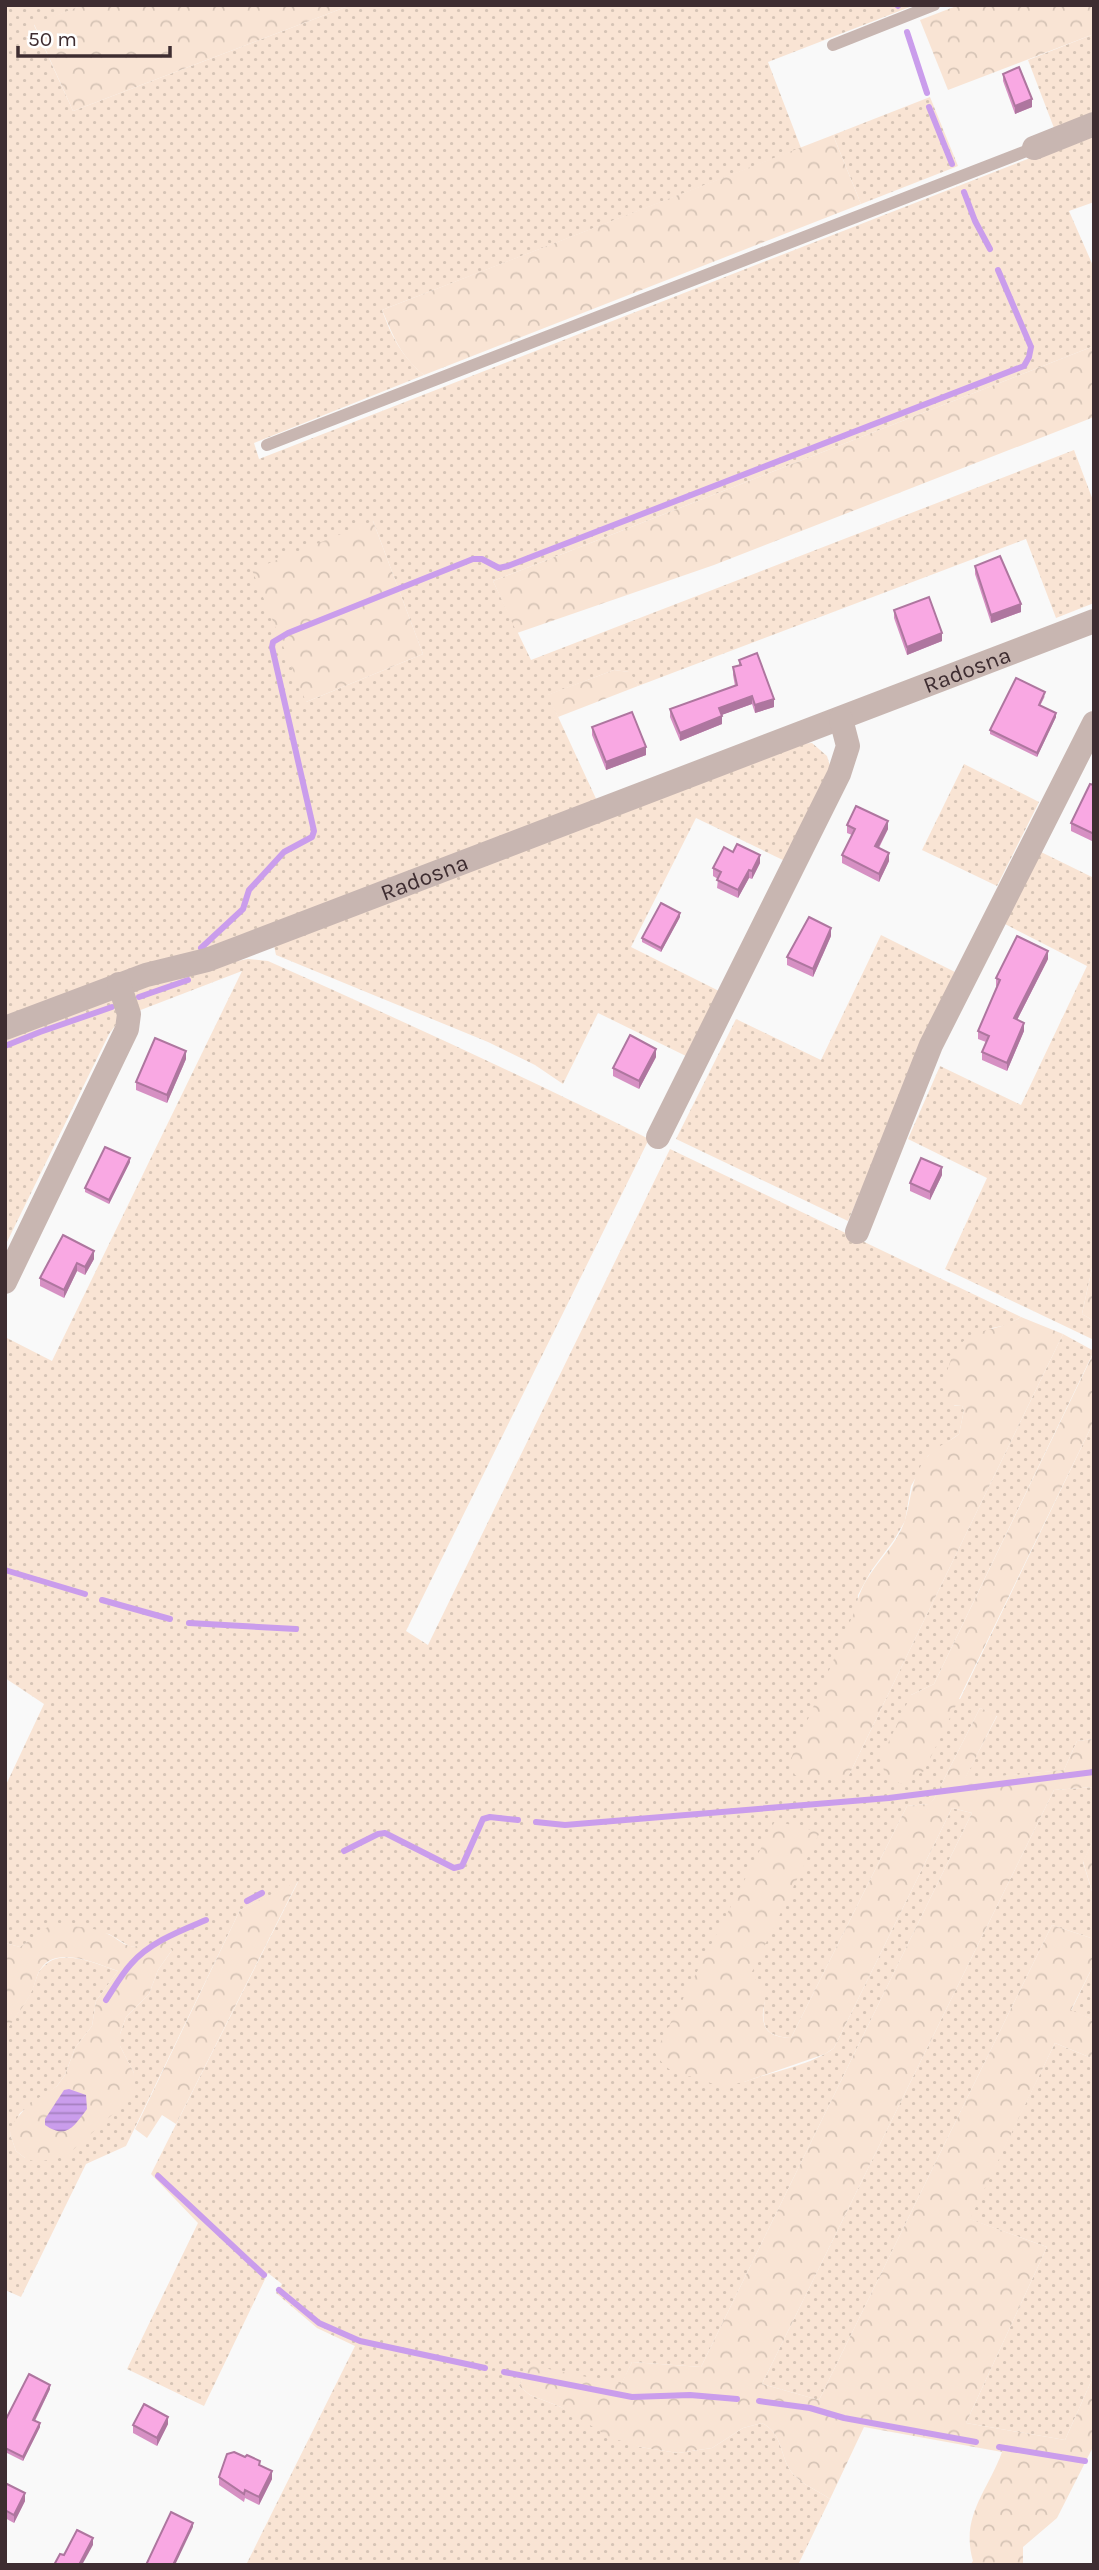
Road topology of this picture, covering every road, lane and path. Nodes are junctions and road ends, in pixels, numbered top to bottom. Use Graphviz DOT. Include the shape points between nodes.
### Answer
graph roads {
  1 [pos="934,5"];
  2 [pos="833,45"];
  3 [pos="1094,124"];
  4 [pos="1034,148"];
  5 [pos="267,445"];
  6 [pos="1094,621"];
  7 [pos="841,719"];
  8 [pos="1094,723"];
  9 [pos="119,984"];
  10 [pos="5,1028"];
  11 [pos="658,1137"];
  12 [pos="857,1231"];
  13 [pos="5,1282"];
  1 -- 2 [label="lane"];
  3 -- 4 [label="street"];
  4 -- 5 [label="lane"];
  6 -- 7 [label="street, Radosna"];
  7 -- 9 [label="street, Radosna" via="207,960"];
  7 -- 11 [label="street" via="848,746 839,774"];
  8 -- 12 [label="street" via="930,1045"];
  9 -- 10 [label="street, Radosna"];
  9 -- 13 [label="street" via="129,1014 127,1029"];
}
